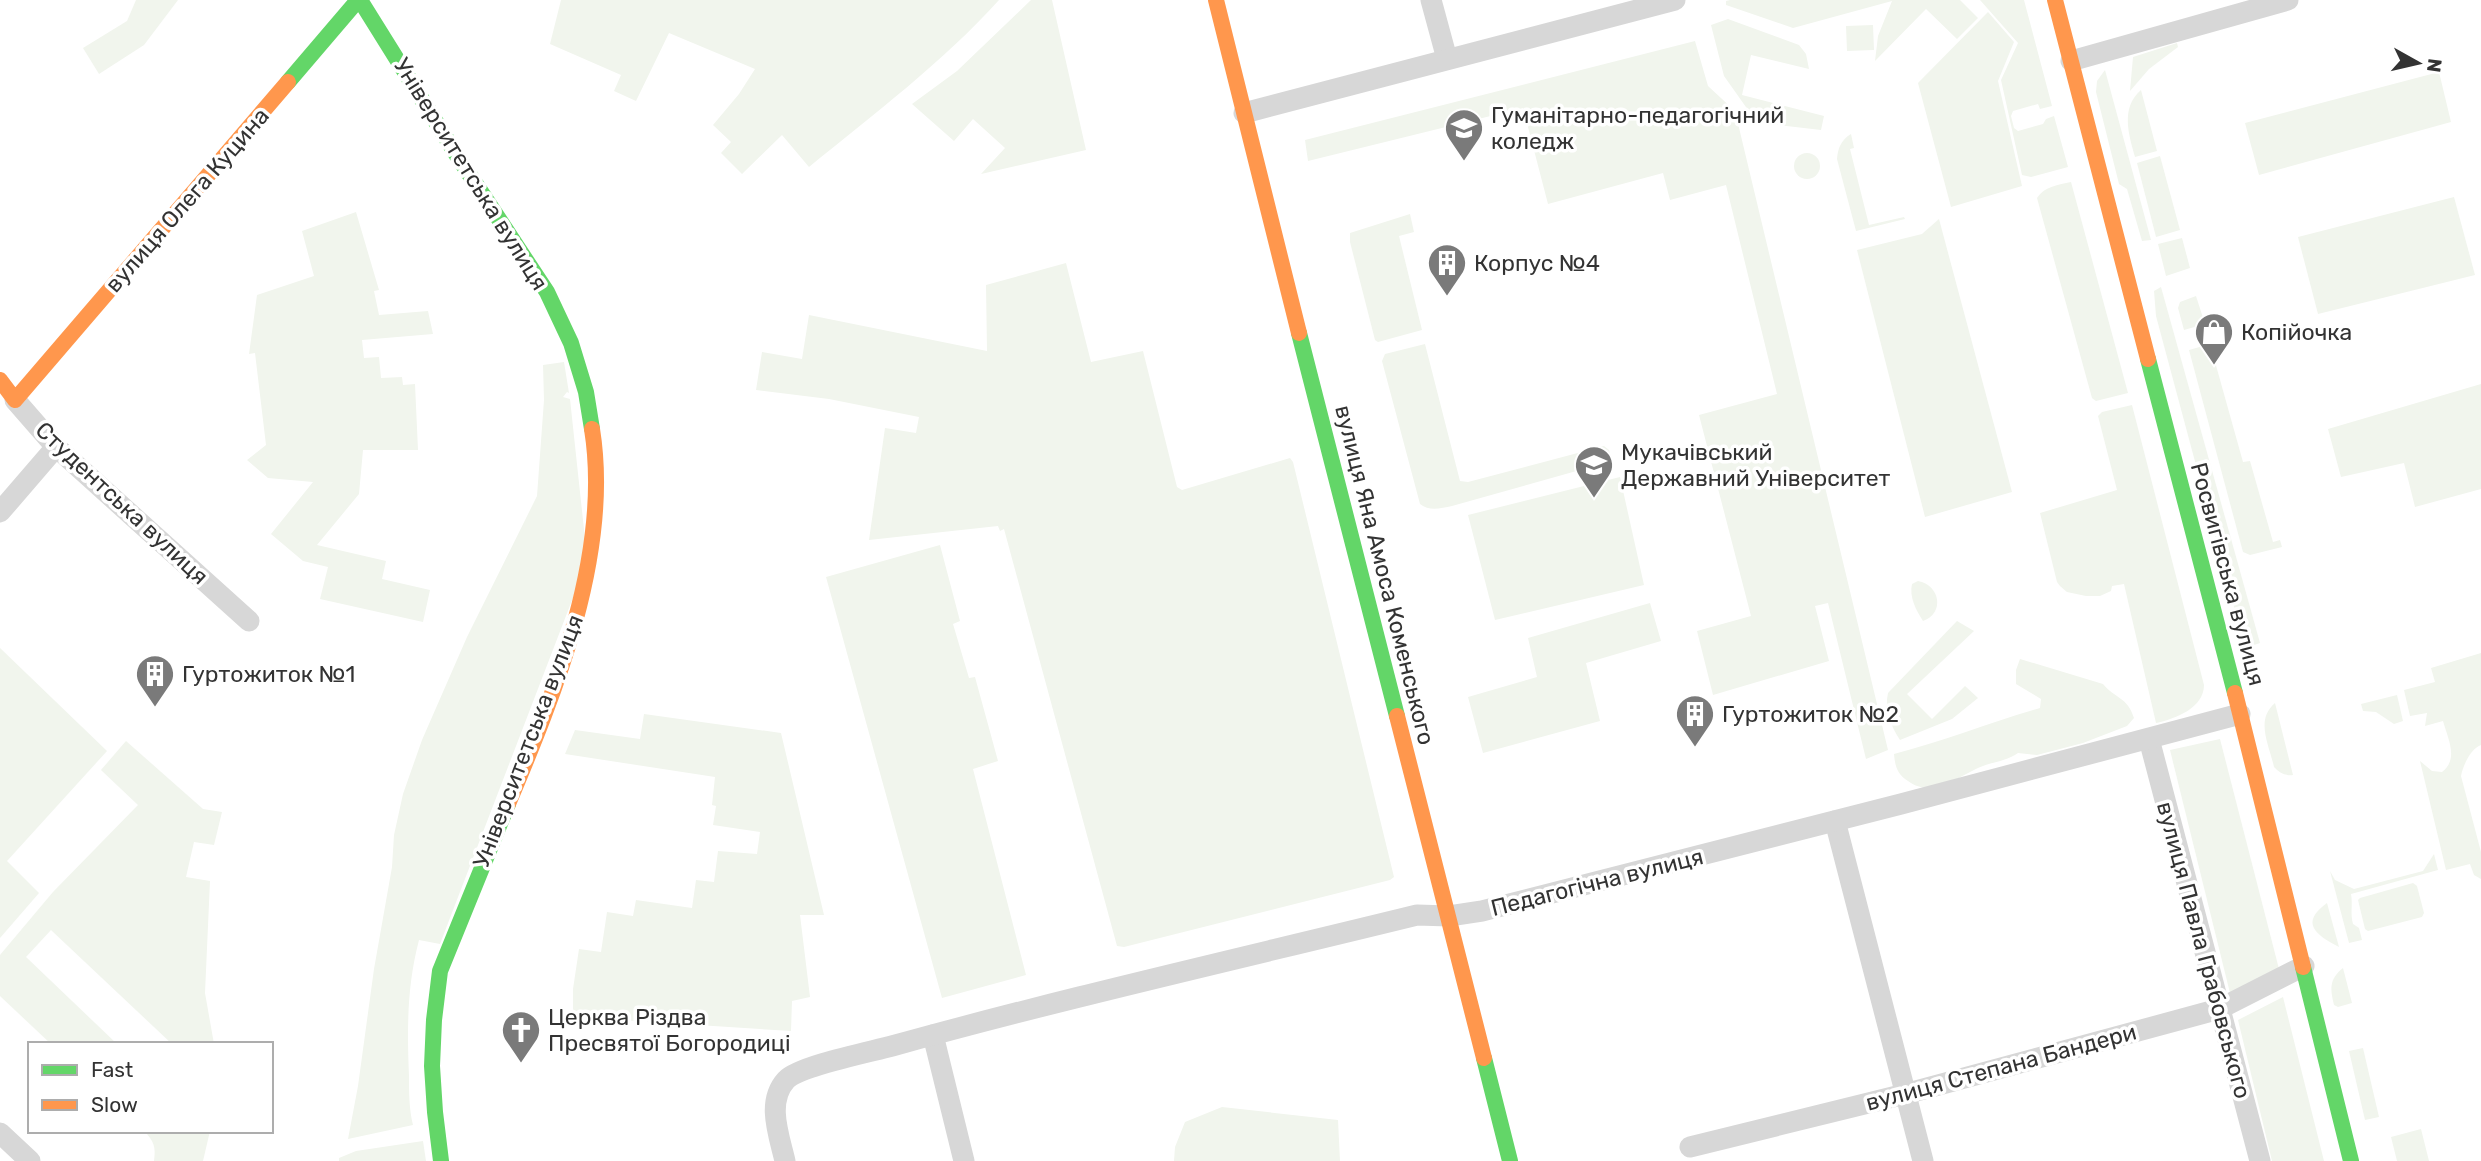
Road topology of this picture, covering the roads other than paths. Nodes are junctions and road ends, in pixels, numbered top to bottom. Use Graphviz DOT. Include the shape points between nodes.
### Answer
graph roads {
  1 [pos="359,0"];
  2 [pos="1216,0"];
  3 [pos="1432,0"];
  4 [pos="1675,0"];
  5 [pos="2055,0"];
  6 [pos="2288,0"];
  7 [pos="1633,5"];
  8 [pos="1447,59"];
  9 [pos="2071,61"];
  10 [pos="1244,113"];
  11 [pos="0,380"];
  12 [pos="15,400"];
  13 [pos="56,447"];
  14 [pos="0,512"];
  15 [pos="249,621"];
  16 [pos="2240,714"];
  17 [pos="2149,739"];
  18 [pos="1835,821"];
  19 [pos="1448,916"];
  20 [pos="2304,966"];
  21 [pos="2219,1009"];
  22 [pos="942,1032"];
  23 [pos="1905,1094"];
  24 [pos="0,1133"];
  25 [pos="1690,1147"];
  26 [pos="30,1161"];
  27 [pos="441,1161"];
  28 [pos="785,1161"];
  29 [pos="964,1161"];
  30 [pos="1510,1161"];
  31 [pos="1923,1161"];
  32 [pos="2260,1161"];
  33 [pos="2351,1161"];
  1 -- 12 [label="street, вулиця Олега Куцина"];
  1 -- 27 [label="street, Університетська вулиця" via="547,293 580,367 596,445 594,530 571,635 440,971 431,1069"];
  2 -- 10 [label="street, вулиця Яна Амоса Коменського"];
  3 -- 8 [label="street"];
  4 -- 7 [label="street"];
  5 -- 9 [label="street, Росвигівська вулиця"];
  6 -- 9 [label="street"];
  7 -- 8 [label="street"];
  8 -- 10 [label="street"];
  9 -- 16 [label="street, Росвигівська вулиця"];
  10 -- 19 [label="street, вулиця Яна Амоса Коменського"];
  11 -- 12 [label="street, Студентська вулиця"];
  12 -- 13 [label="street, Студентська вулиця"];
  13 -- 14 [label="street"];
  13 -- 15 [label="street, Студентська вулиця"];
  16 -- 17 [label="street, Педагогічна вулиця"];
  16 -- 20 [label="street, Росвигівська вулиця"];
  17 -- 18 [label="street, Педагогічна вулиця"];
  17 -- 21 [label="street, вулиця Павла Грабовського"];
  18 -- 19 [label="street, Педагогічна вулиця"];
  18 -- 23 [label="street"];
  19 -- 22 [label="street, Педагогічна вулиця" via="1417,915"];
  19 -- 30 [label="street, вулиця Яна Амоса Коменського"];
  20 -- 21 [label="street, вулиця Степана Бандери"];
  20 -- 33 [label="street, Росвигівська вулиця"];
  21 -- 23 [label="street, вулиця Степана Бандери"];
  21 -- 32 [label="street, вулиця Павла Грабовського"];
  22 -- 28 [label="street" via="788,1078 778,1091 775,1108"];
  22 -- 29 [label="street"];
  23 -- 25 [label="street, вулиця Степана Бандери"];
  23 -- 31 [label="street"];
  24 -- 26 [label="street"];
}
